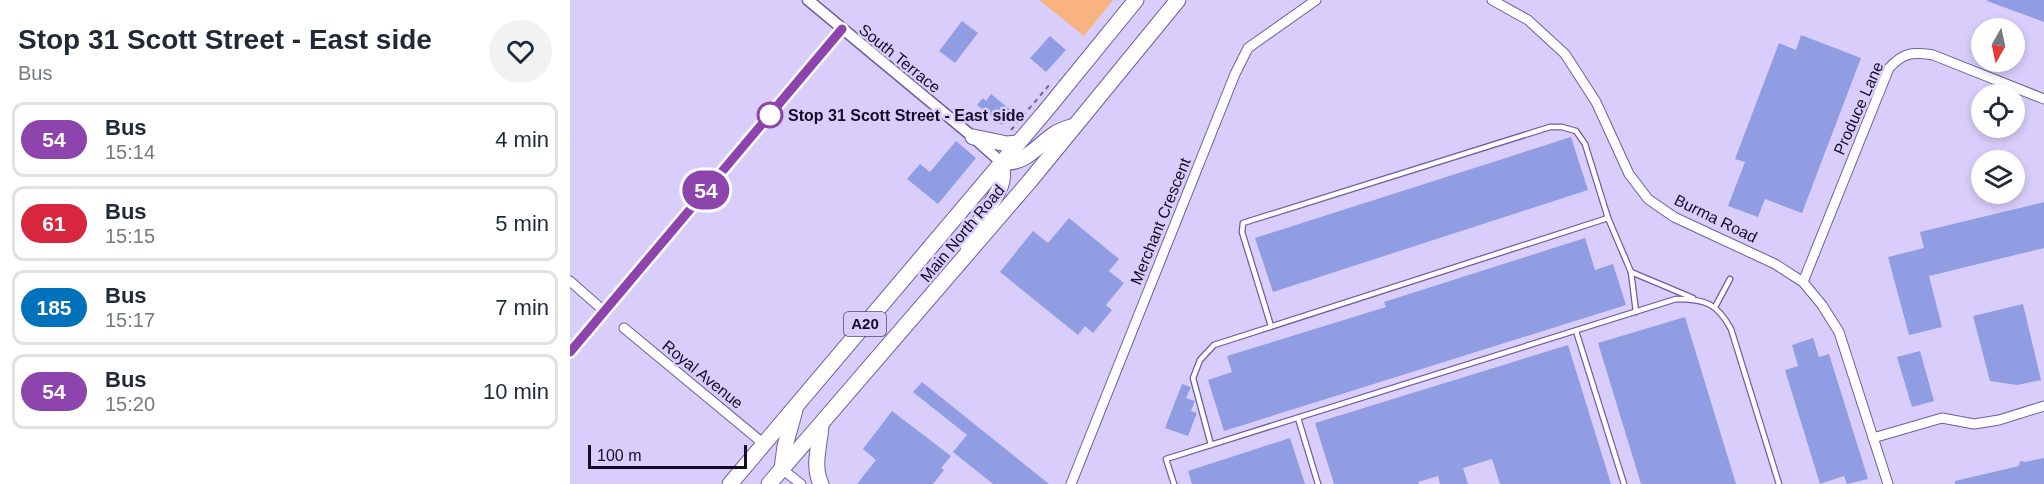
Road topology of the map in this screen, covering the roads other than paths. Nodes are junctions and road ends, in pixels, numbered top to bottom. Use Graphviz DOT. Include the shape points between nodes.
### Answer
graph roads {
  1 [pos="808,0"];
  2 [pos="1136,0"];
  3 [pos="1178,0"];
  4 [pos="1316,0"];
  5 [pos="1492,0"];
  6 [pos="842,29"];
  7 [pos="2044,99"];
  8 [pos="1076,125"];
  9 [pos="973,137"];
  10 [pos="1011,140"];
  11 [pos="1001,162"];
  12 [pos="1608,219"];
  13 [pos="960,263"];
  14 [pos="1630,272"];
  15 [pos="1730,279"];
  16 [pos="570,281"];
  17 [pos="1803,282"];
  18 [pos="1697,299"];
  19 [pos="1715,307"];
  20 [pos="604,311"];
  21 [pos="1636,312"];
  22 [pos="1271,326"];
  23 [pos="624,328"];
  24 [pos="1576,331"];
  25 [pos="570,352"];
  26 [pos="2044,405"];
  27 [pos="796,406"];
  28 [pos="1298,418"];
  29 [pos="821,424"];
  30 [pos="1873,438"];
  31 [pos="764,444"];
  32 [pos="1211,445"];
  33 [pos="782,469"];
  34 [pos="730,484"];
  35 [pos="769,484"];
  36 [pos="801,484"];
  37 [pos="821,484"];
  38 [pos="1071,484"];
  39 [pos="1174,484"];
  40 [pos="1318,484"];
  41 [pos="1624,484"];
  42 [pos="1779,484"];
  43 [pos="1888,484"];
  1 -- 6 [label="street, South Terrace"];
  2 -- 10 [label="highway, Main North Road / A20"];
  3 -- 8 [label="highway, Main North Road / A20"];
  4 -- 38 [label="street, Merchant Crescent" via="1248,48"];
  5 -- 17 [label="street, Burma Road" via="1528,20 1565,54 1596,102 1629,174 1648,199 1674,217 1775,264"];
  6 -- 9 [label="street, South Terrace"];
  6 -- 20 [label="street"];
  7 -- 17 [label="street, Produce Lane" via="1933,54 1914,52 1899,58 1889,68"];
  8 -- 11 [label="highway" via="1056,133 1021,160"];
  8 -- 13 [label="highway, Main North Road / A20"];
  9 -- 10 [label="highway" via="1007,144"];
  9 -- 11 [label="street, South Terrace"];
  10 -- 11 [label="highway, Main North Road / A20"];
  11 -- 13 [label="highway" via="1004,172 996,197 980,220"];
  11 -- 27 [label="highway, Main North Road / A20"];
  12 -- 14 [label="lane"];
  12 -- 22 [label="lane"];
  12 -- 22 [label="lane" via="1585,144 1576,131 1562,127 1538,131 1243,223 1242,232"];
  13 -- 29 [label="highway, Main North Road / A20"];
  14 -- 18 [label="lane"];
  14 -- 21 [label="lane"];
  15 -- 19 [label="lane"];
  16 -- 20 [label="street"];
  17 -- 30 [label="street, Burma Road" via="1839,332"];
  18 -- 19 [label="lane"];
  18 -- 21 [label="lane" via="1676,299"];
  19 -- 42 [label="lane" via="1731,328"];
  20 -- 25 [label="street"];
  21 -- 24 [label="lane"];
  22 -- 32 [label="lane" via="1214,345 1200,360 1193,378"];
  23 -- 31 [label="street, Royal Avenue"];
  24 -- 28 [label="lane"];
  24 -- 41 [label="lane"];
  26 -- 30 [label="street" via="1974,424 1942,418"];
  27 -- 31 [label="highway, Main North Road / A20"];
  27 -- 33 [label="highway"];
  28 -- 32 [label="lane"];
  28 -- 40 [label="lane"];
  29 -- 33 [label="highway, Main North Road / A20"];
  29 -- 37 [label="highway" via="816,460"];
  30 -- 43 [label="street, Burma Road"];
  31 -- 34 [label="highway, Main North Road / A20"];
  32 -- 39 [label="lane" via="1166,459"];
  33 -- 35 [label="highway, Main North Road / A20"];
  33 -- 36 [label="street"];
}
